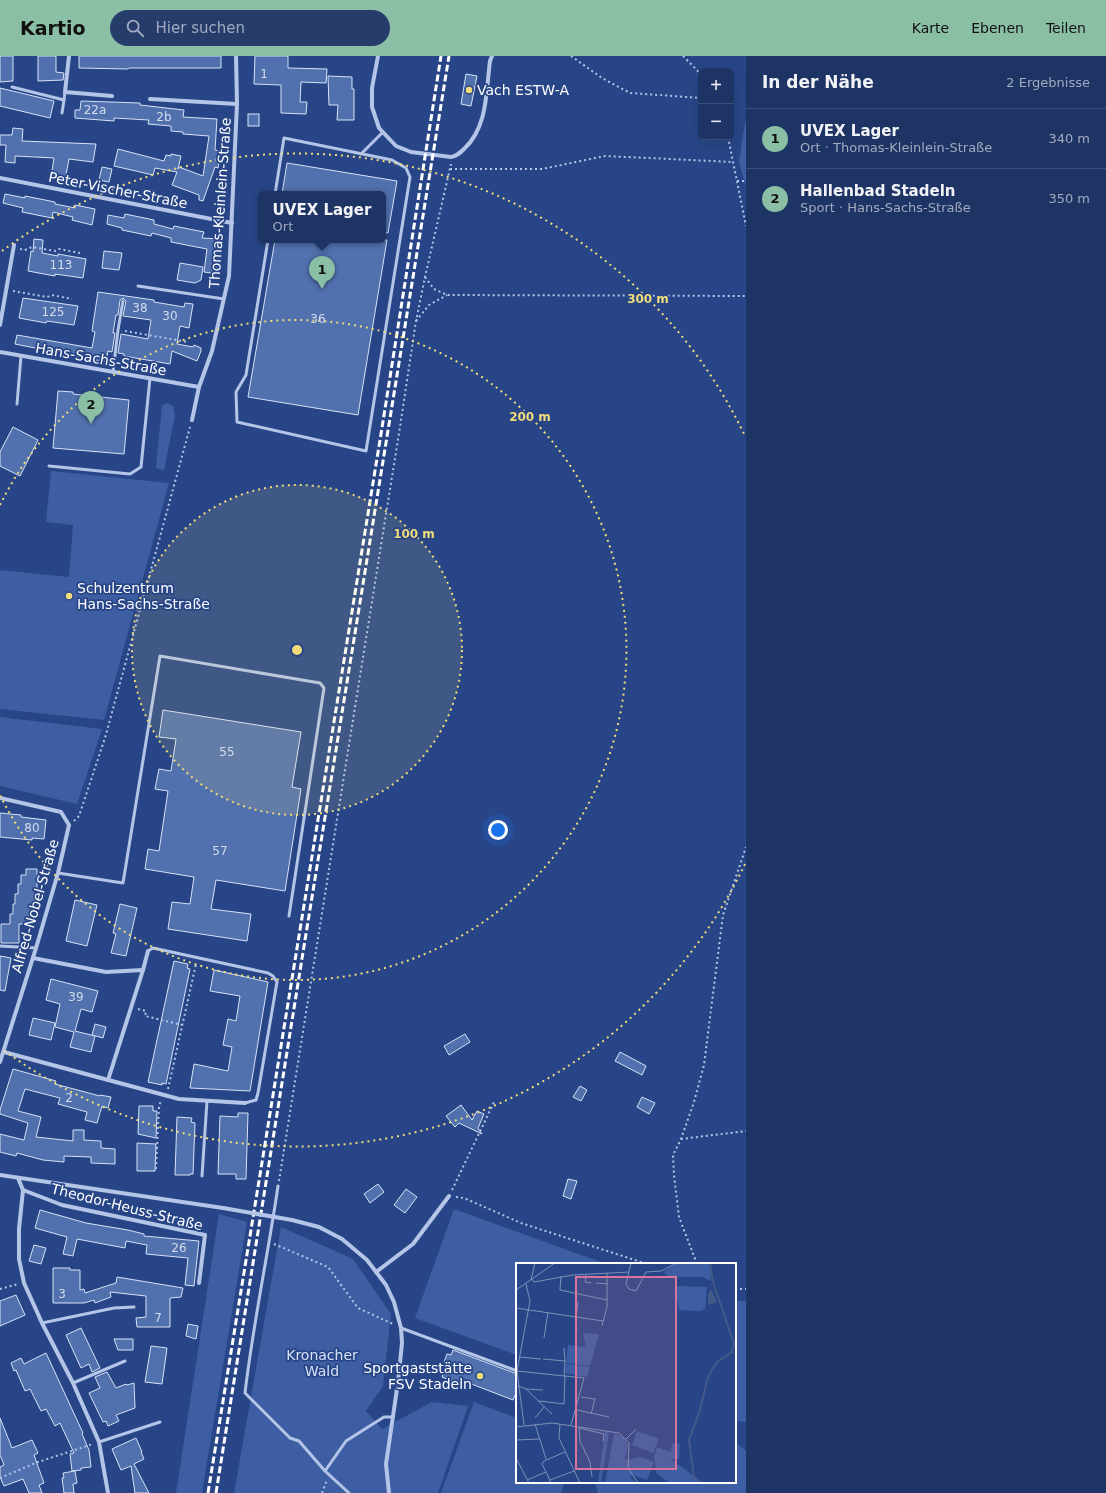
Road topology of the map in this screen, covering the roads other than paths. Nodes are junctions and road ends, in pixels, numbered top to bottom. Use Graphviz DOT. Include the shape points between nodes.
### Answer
graph roads {
  1 [pos="69,56"];
  2 [pos="236,56"];
  3 [pos="378,56"];
  4 [pos="492,56"];
  5 [pos="12,87"];
  6 [pos="65,92"];
  7 [pos="112,96"];
  8 [pos="150,99"];
  9 [pos="64,100"];
  10 [pos="237,104"];
  11 [pos="62,113"];
  12 [pos="383,132"];
  13 [pos="361,154"];
  14 [pos="0,178"];
  15 [pos="275,191"];
  16 [pos="232,223"];
  17 [pos="268,243"];
  18 [pos="13,246"];
  19 [pos="138,286"];
  20 [pos="224,299"];
  21 [pos="123,301"];
  22 [pos="0,325"];
  23 [pos="0,352"];
  24 [pos="21,356"];
  25 [pos="113,372"];
  26 [pos="150,378"];
  27 [pos="199,387"];
  28 [pos="17,404"];
  29 [pos="192,420"];
  30 [pos="49,466"];
  31 [pos="0,798"];
  32 [pos="58,872"];
  33 [pos="289,916"];
  34 [pos="0,946"];
  35 [pos="36,948"];
  36 [pos="148,951"];
  37 [pos="33,958"];
  38 [pos="143,970"];
  39 [pos="4,1052"];
  40 [pos="0,1062"];
  41 [pos="108,1080"];
  42 [pos="207,1100"];
  43 [pos="245,1103"];
  44 [pos="0,1175"];
  45 [pos="202,1176"];
  46 [pos="18,1178"];
  47 [pos="278,1186"];
  48 [pos="23,1190"];
  49 [pos="449,1196"];
  50 [pos="376,1272"];
  51 [pos="199,1283"];
  52 [pos="134,1307"];
  53 [pos="42,1323"];
  54 [pos="401,1328"];
  55 [pos="124,1361"];
  56 [pos="516,1370"];
  57 [pos="73,1383"];
  58 [pos="393,1417"];
  59 [pos="160,1422"];
  60 [pos="99,1442"];
  61 [pos="325,1471"];
  62 [pos="108,1493"];
  63 [pos="349,1493"];
  64 [pos="388,1493"];
  1 -- 6 [label="street"];
  2 -- 10 [label="street, Thomas-Kleinlein-Straße"];
  3 -- 12 [label="street" via="372,88 372,107 379,128"];
  4 -- 12 [label="street" via="480,128 470,144 457,156 411,152 396,146"];
  5 -- 9 [label="lane"];
  6 -- 7 [label="street"];
  6 -- 9 [label="lane"];
  8 -- 10 [label="street, Thomas-Kleinlein-Straße"];
  9 -- 11 [label="lane"];
  10 -- 16 [label="street, Thomas-Kleinlein-Straße"];
  12 -- 13 [label="lane"];
  13 -- 15 [label="lane" via="284,138"];
  13 -- 17 [label="lane" via="392,160 406,168 410,177 366,451 238,422 236,392 246,375"];
  14 -- 16 [label="street, Peter-Vischer-Straße"];
  16 -- 20 [label="street, Thomas-Kleinlein-Straße" via="229,276"];
  18 -- 22 [label="street"];
  19 -- 20 [label="lane"];
  20 -- 27 [label="street, Thomas-Kleinlein-Straße" via="212,351"];
  21 -- 25 [label="lane"];
  23 -- 24 [label="street, Hans-Sachs-Straße"];
  24 -- 25 [label="street, Hans-Sachs-Straße"];
  24 -- 28 [label="lane"];
  25 -- 26 [label="street, Hans-Sachs-Straße"];
  26 -- 27 [label="street, Hans-Sachs-Straße"];
  26 -- 30 [label="lane" via="141,467 130,474"];
  27 -- 29 [label="street, Thomas-Kleinlein-Straße"];
  31 -- 32 [label="street, Alfred-Nobel-Straße" via="60,812 69,825"];
  32 -- 33 [label="lane" via="123,883 160,656 320,683 324,688"];
  32 -- 35 [label="street, Alfred-Nobel-Straße"];
  34 -- 35 [label="lane"];
  35 -- 37 [label="street, Alfred-Nobel-Straße"];
  36 -- 38 [label="street"];
  36 -- 43 [label="lane" via="154,948 268,973 277,982 258,1093 256,1100"];
  37 -- 38 [label="street" via="106,972"];
  37 -- 39 [label="street, Alfred-Nobel-Straße"];
  38 -- 41 [label="street"];
  39 -- 40 [label="street, Alfred-Nobel-Straße"];
  39 -- 41 [label="street"];
  41 -- 42 [label="street" via="179,1099"];
  42 -- 43 [label="street"];
  42 -- 45 [label="lane"];
  44 -- 46 [label="street, Theodor-Heuss-Straße"];
  46 -- 48 [label="street"];
  46 -- 50 [label="street, Theodor-Heuss-Straße, bridge" via="223,1208 319,1227 342,1239 367,1260"];
  47 -- 61 [label="lane" via="245,1393 290,1438 299,1441"];
  48 -- 51 [label="street, Theodor-Heuss-Straße" via="62,1205 205,1235"];
  48 -- 53 [label="street" via="19,1259 24,1283"];
  49 -- 50 [label="street" via="413,1244"];
  50 -- 54 [label="street" via="394,1302"];
  52 -- 53 [label="lane" via="114,1308"];
  53 -- 57 [label="street"];
  54 -- 56 [label="lane"];
  54 -- 58 [label="street" via="402,1343"];
  55 -- 57 [label="lane"];
  57 -- 60 [label="street"];
  58 -- 61 [label="lane" via="384,1417 346,1441"];
  58 -- 64 [label="street" via="386,1464"];
  59 -- 60 [label="lane"];
  60 -- 62 [label="street"];
  61 -- 63 [label="lane"];
}
